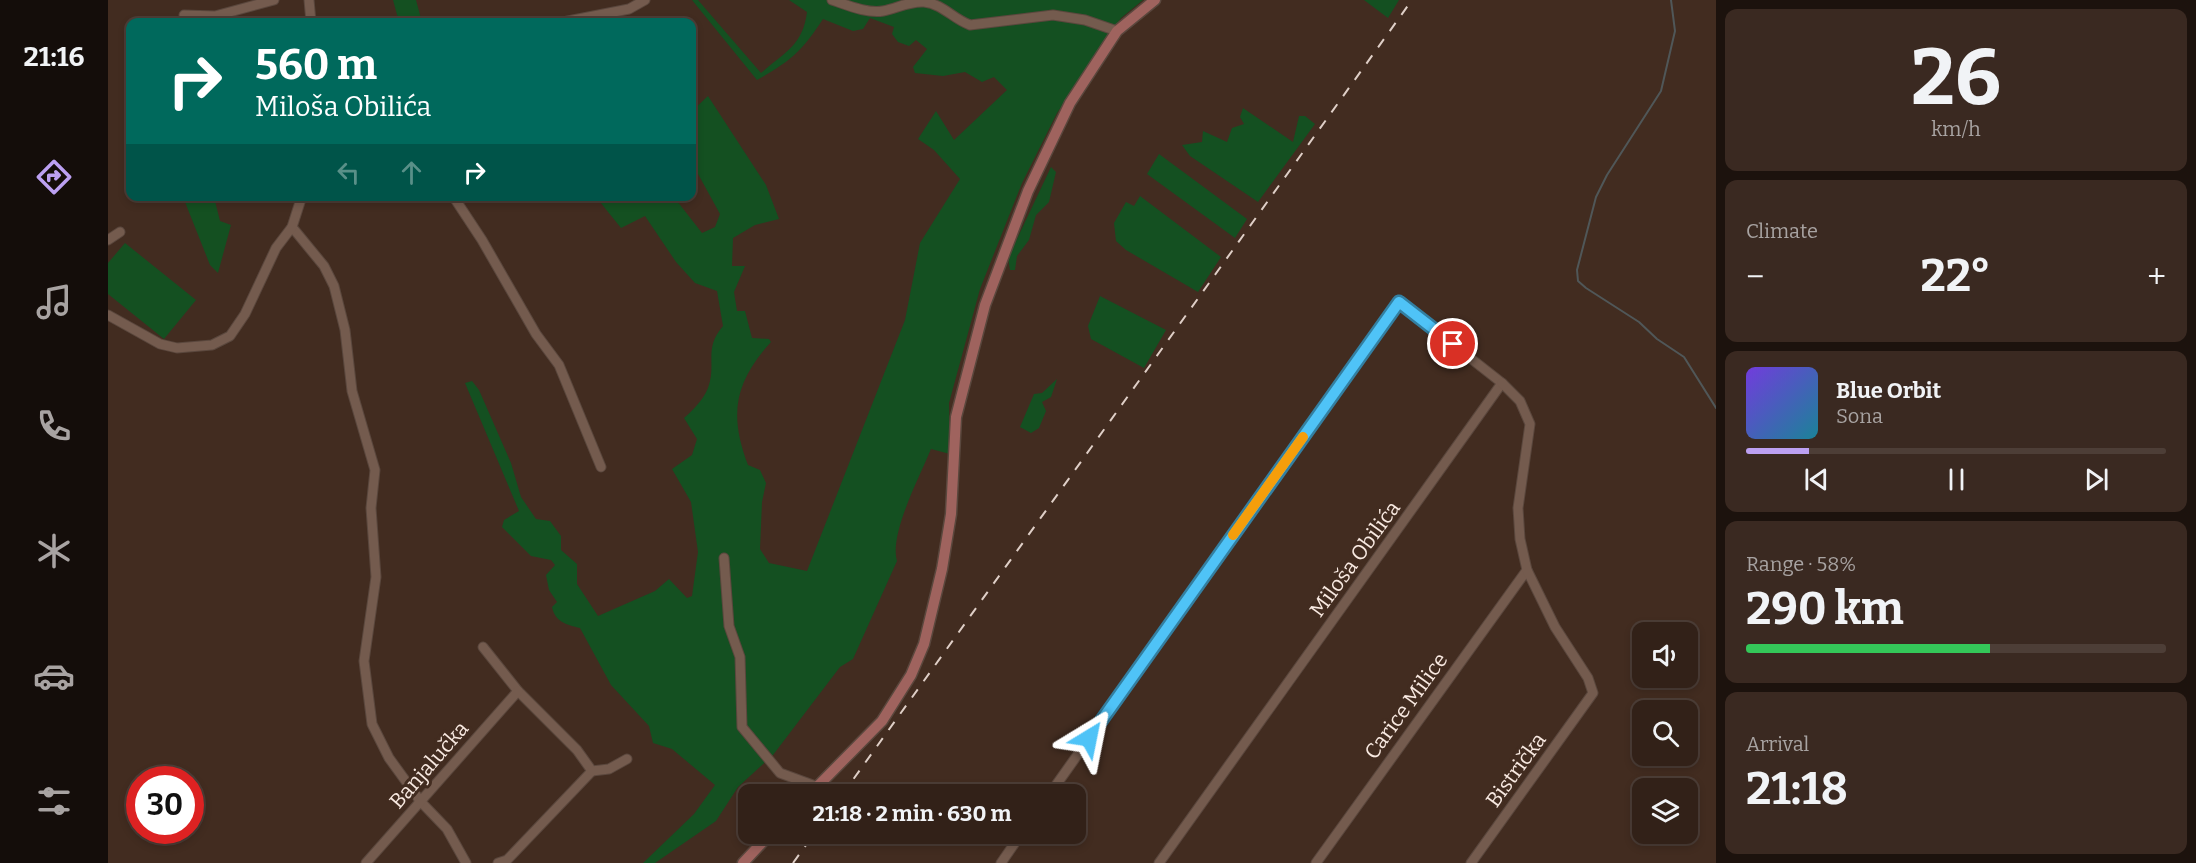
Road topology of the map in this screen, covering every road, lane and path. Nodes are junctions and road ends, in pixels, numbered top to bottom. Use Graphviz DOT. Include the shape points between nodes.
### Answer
graph roads {
  1 [pos="274,0"];
  2 [pos="309,0"];
  3 [pos="645,0"];
  4 [pos="832,0"];
  5 [pos="1155,0"];
  6 [pos="184,15"];
  7 [pos="311,18"];
  8 [pos="583,18"];
  9 [pos="1117,31"];
  10 [pos="302,201"];
  11 [pos="456,201"];
  12 [pos="292,227"];
  13 [pos="120,232"];
  14 [pos="108,240"];
  15 [pos="108,315"];
  16 [pos="1502,383"];
  17 [pos="601,467"];
  18 [pos="724,558"];
  19 [pos="1527,570"];
  20 [pos="483,647"];
  21 [pos="518,691"];
  22 [pos="627,759"];
  23 [pos="591,771"];
  24 [pos="810,784"];
  25 [pos="821,784"];
  26 [pos="1057,784"];
  27 [pos="421,802"];
  28 [pos="761,844"];
  29 [pos="1014,844"];
  30 [pos="366,863"];
  31 [pos="466,863"];
  32 [pos="498,863"];
  33 [pos="743,863"];
  34 [pos="1000,863"];
  35 [pos="1159,863"];
  36 [pos="1316,863"];
  37 [pos="1471,863"];
  1 -- 6 [label="street" via="215,16"];
  2 -- 7 [label="street"];
  3 -- 8 [label="street" via="629,9"];
  4 -- 9 [label="street" via="877,12 911,2 927,2 970,25 1053,15"];
  5 -- 9 [label="main road"];
  9 -- 25 [label="main road" via="1070,103 1051,142 985,305 956,417 951,514 924,644 911,675 882,721"];
  10 -- 12 [label="street"];
  11 -- 17 [label="street" via="536,334 559,364"];
  12 -- 15 [label="street" via="276,248 237,328 212,345 168,346"];
  12 -- 27 [label="street" via="324,266 334,286 345,330 352,391 375,470 372,516 376,577 364,662 372,724 381,746"];
  13 -- 14 [label="street"];
  16 -- 19 [label="street" via="1520,401 1530,424 1518,508"];
  16 -- 26 [label="street" via="1399,302"];
  16 -- 35 [label="street, Miloša Obilića"];
  18 -- 24 [label="street" via="729,626 740,657 742,727 780,773"];
  19 -- 36 [label="street, Carice Milice"];
  19 -- 37 [label="street, Bistrička" via="1554,627 1588,678 1592,687 1590,698"];
  20 -- 21 [label="street"];
  21 -- 23 [label="street" via="577,750"];
  21 -- 27 [label="street, Banjalučka"];
  22 -- 23 [label="street" via="609,769"];
  23 -- 32 [label="street" via="507,860"];
  27 -- 30 [label="street, Banjalučka"];
  27 -- 31 [label="street" via="447,829"];
  28 -- 33 [label="main road"];
  29 -- 34 [label="street"];
}
